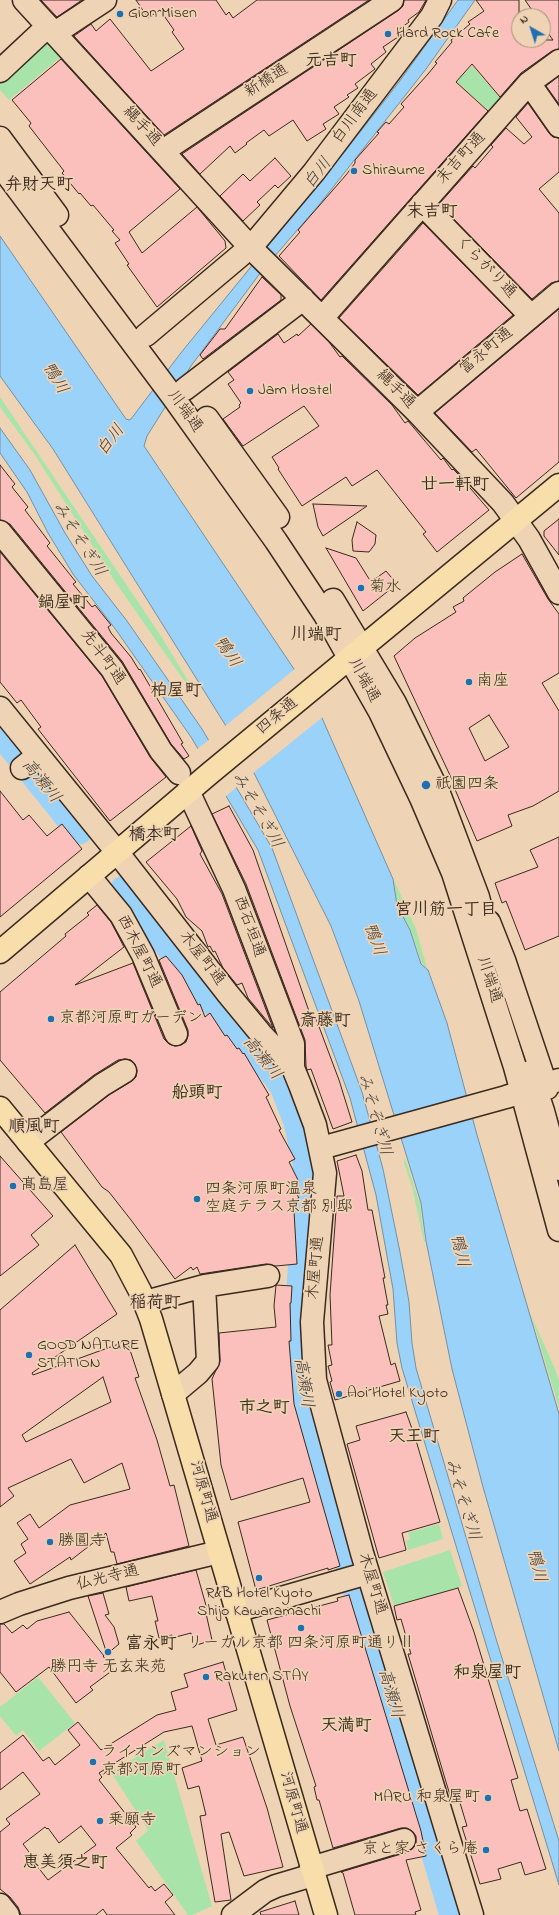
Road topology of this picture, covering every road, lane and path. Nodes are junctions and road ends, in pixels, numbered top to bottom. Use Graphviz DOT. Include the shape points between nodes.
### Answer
graph roads {
  1 [pos="24,0"];
  2 [pos="105,0"];
  3 [pos="392,0"];
  4 [pos="440,0"];
  5 [pos="52,29"];
  6 [pos="559,61"];
  7 [pos="0,71"];
  8 [pos="529,83"];
  9 [pos="559,126"];
  10 [pos="0,138"];
  11 [pos="163,151"];
  12 [pos="0,165"];
  13 [pos="422,204"];
  14 [pos="258,252"];
  15 [pos="559,293"];
  16 [pos="303,299"];
  17 [pos="530,315"];
  18 [pos="323,317"];
  19 [pos="146,336"];
  20 [pos="185,389"];
  21 [pos="417,412"];
  22 [pos="559,485"];
  23 [pos="516,520"];
  24 [pos="0,532"];
  25 [pos="559,593"];
  26 [pos="356,652"];
  27 [pos="0,708"];
  28 [pos="184,782"];
  29 [pos="117,852"];
  30 [pos="89,876"];
  31 [pos="0,952"];
  32 [pos="176,1034"];
  33 [pos="293,1068"];
  34 [pos="125,1071"];
  35 [pos="541,1087"];
  36 [pos="0,1108"];
  37 [pos="559,1123"];
  38 [pos="28,1142"];
  39 [pos="321,1148"];
  40 [pos="559,1169"];
  41 [pos="559,1230"];
  42 [pos="268,1276"];
  43 [pos="204,1286"];
  44 [pos="145,1302"];
  45 [pos="173,1394"];
  46 [pos="219,1552"];
  47 [pos="364,1574"];
  48 [pos="236,1611"];
  49 [pos="0,1612"];
  50 [pos="404,1840"];
  51 [pos="312,1871"];
  52 [pos="0,1905"];
  53 [pos="236,1914"];
  54 [pos="8,1915"];
  55 [pos="326,1915"];
  56 [pos="472,1915"];
  1 -- 5 [label="street, 縄手通"];
  2 -- 5 [label="street"];
  3 -- 11 [label="street, 新橋通"];
  4 -- 14 [label="street, 白川南通" via="432,16 314,172"];
  5 -- 7 [label="street"];
  5 -- 11 [label="street, 縄手通"];
  6 -- 8 [label="street, 末吉町通"];
  8 -- 9 [label="street"];
  8 -- 13 [label="street, 末吉町通"];
  10 -- 19 [label="street, 川端通"];
  11 -- 14 [label="street, 縄手通"];
  12 -- 26 [label="street, 川端通" via="227,470 325,615"];
  13 -- 17 [label="street, くらがり通"];
  13 -- 18 [label="street, 末吉町通"];
  14 -- 16 [label="street, 縄手通"];
  14 -- 19 [label="street, 白川南通"];
  15 -- 17 [label="street, 富永町通"];
  16 -- 18 [label="street, 縄手通"];
  16 -- 20 [label="street"];
  17 -- 21 [label="street, 富永町通"];
  18 -- 21 [label="street, 縄手通"];
  19 -- 20 [label="street, 川端通"];
  20 -- 26 [label="street, 川端通" via="288,532"];
  21 -- 23 [label="street, 縄手通"];
  22 -- 23 [label="main road, 四条通"];
  23 -- 25 [label="street, 縄手通"];
  23 -- 26 [label="main road, 四条通"];
  24 -- 28 [label="street, 先斗町通" via="112,668 161,750"];
  26 -- 28 [label="main road, 四条通" via="209,774"];
  26 -- 35 [label="street, 川端通" via="380,712 412,777 453,873 485,969"];
  26 -- 35 [label="street, 川端通" via="395,703 438,791 504,960"];
  27 -- 29 [label="street, 木屋町通" via="30,761"];
  28 -- 29 [label="main road, 四条通"];
  28 -- 33 [label="street, 西石垣通" via="234,889 293,1044"];
  29 -- 30 [label="main road, 四条通"];
  29 -- 33 [label="street, 木屋町通" via="228,994"];
  30 -- 31 [label="main road, 四条通"];
  30 -- 32 [label="street, 西木屋町通" via="121,915 143,955"];
  33 -- 39 [label="street, 木屋町通"];
  34 -- 38 [label="street" via="102,1085"];
  35 -- 37 [label="street"];
  35 -- 39 [label="street"];
  35 -- 40 [label="street, 川端通"];
  35 -- 41 [label="street, 川端通"];
  36 -- 38 [label="main road, 河原町通"];
  38 -- 44 [label="main road, 河原町通" via="121,1255"];
  39 -- 47 [label="street, 木屋町通" via="325,1173 312,1322 316,1380"];
  42 -- 43 [label="street"];
  43 -- 44 [label="street"];
  43 -- 45 [label="street" via="208,1361"];
  44 -- 45 [label="main road, 河原町通"];
  45 -- 46 [label="main road, 河原町通"];
  46 -- 48 [label="main road, 河原町通"];
  46 -- 49 [label="street, 仏光寺通" via="69,1588"];
  47 -- 48 [label="street"];
  47 -- 56 [label="street, 木屋町通"];
  48 -- 51 [label="main road, 河原町通"];
  50 -- 51 [label="street"];
  51 -- 53 [label="street" via="265,1891"];
  51 -- 55 [label="main road, 河原町通"];
  52 -- 54 [label="street"];
}
